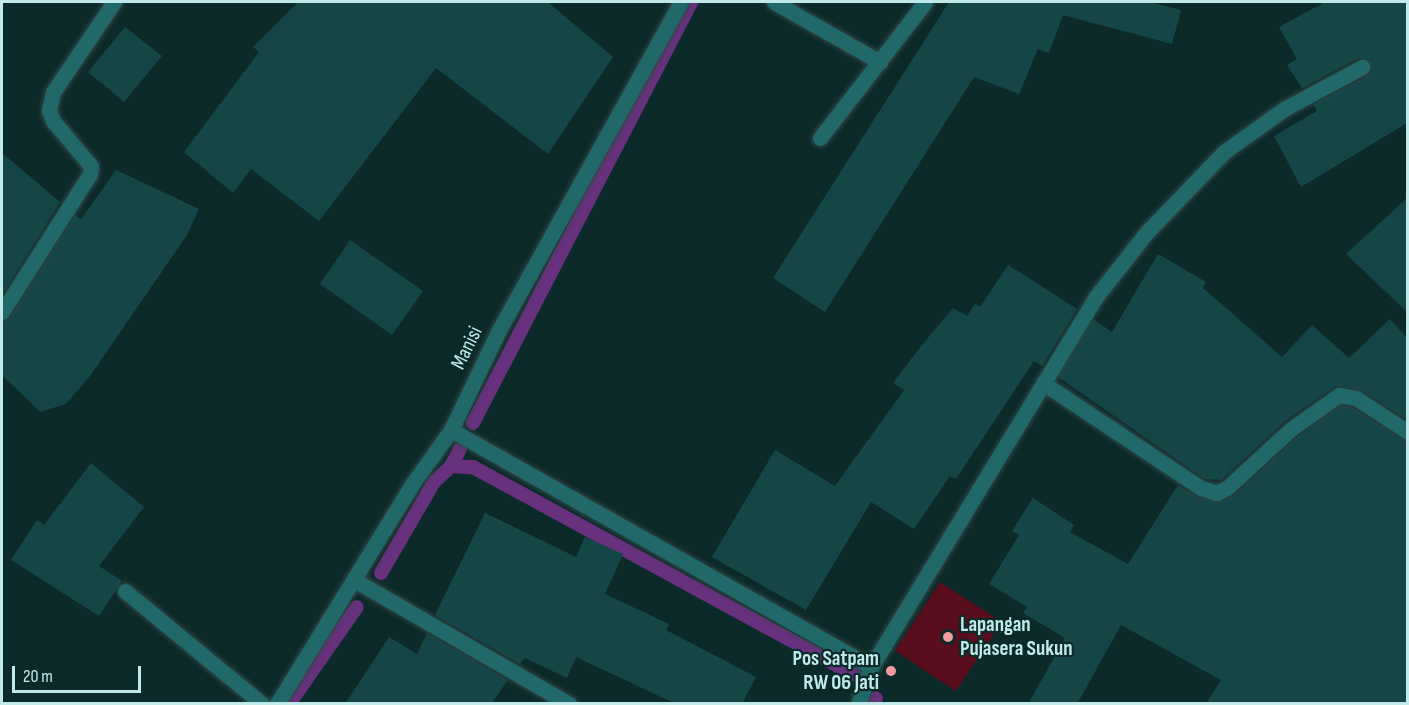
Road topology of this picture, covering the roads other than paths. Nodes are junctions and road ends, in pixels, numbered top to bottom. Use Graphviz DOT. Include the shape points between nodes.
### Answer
graph roads {
  1 [pos="114,2"];
  2 [pos="681,2"];
  3 [pos="774,2"];
  4 [pos="925,2"];
  5 [pos="880,62"];
  6 [pos="1362,67"];
  7 [pos="820,138"];
  8 [pos="2,312"];
  9 [pos="1043,383"];
  10 [pos="451,430"];
  11 [pos="1407,432"];
  12 [pos="356,581"];
  13 [pos="125,591"];
  14 [pos="871,667"];
  15 [pos="262,704"];
  16 [pos="277,704"];
  17 [pos="569,704"];
  18 [pos="858,704"];
  1 -- 8 [label="street" via="53,92 49,110 53,121 91,166 90,174"];
  2 -- 10 [label="street, Manisi" via="499,330"];
  3 -- 5 [label="street"];
  4 -- 5 [label="street"];
  5 -- 7 [label="street"];
  6 -- 9 [label="street" via="1284,109 1224,152 1147,232 1095,298"];
  9 -- 11 [label="street" via="1201,488 1217,493 1291,429 1339,395 1356,398"];
  9 -- 14 [label="street"];
  10 -- 12 [label="street, Manisi" via="413,483"];
  10 -- 14 [label="street"];
  12 -- 16 [label="street, Manisi"];
  12 -- 17 [label="street"];
  13 -- 15 [label="street"];
  14 -- 18 [label="street"];
}
